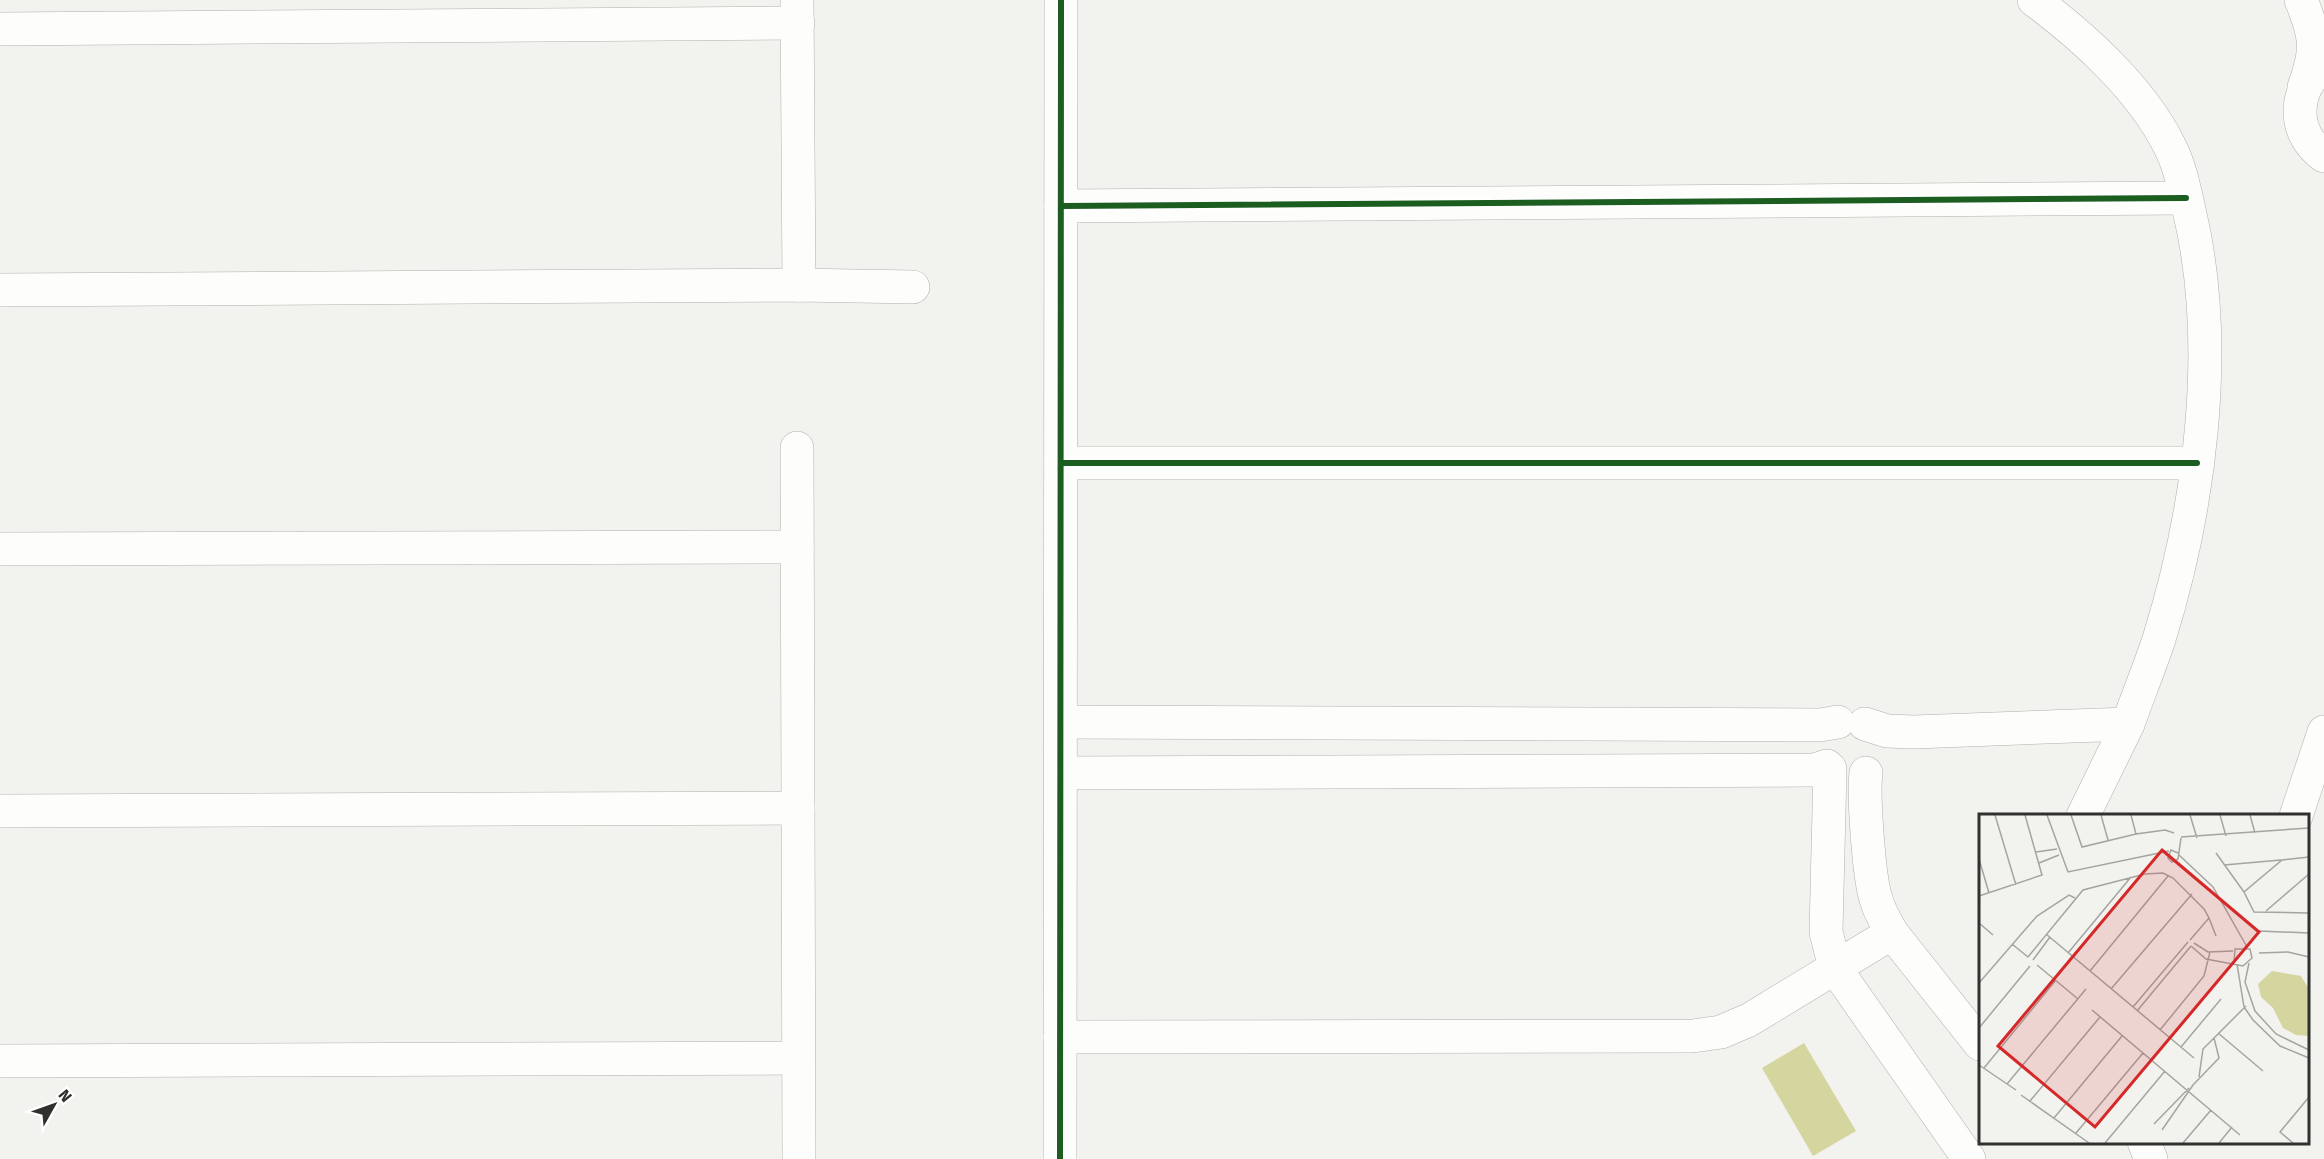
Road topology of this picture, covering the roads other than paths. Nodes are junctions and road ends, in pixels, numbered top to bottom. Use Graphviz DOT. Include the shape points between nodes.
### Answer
graph roads {
  1 [pos="1061,0"];
  2 [pos="2034,0"];
  3 [pos="2301,0"];
  4 [pos="797,12"];
  5 [pos="2324,25"];
  6 [pos="0,29"];
  7 [pos="2314,76"];
  8 [pos="2324,156"];
  9 [pos="2186,198"];
  10 [pos="1061,206"];
  11 [pos="799,285"];
  12 [pos="912,287"];
  13 [pos="0,290"];
  14 [pos="797,448"];
  15 [pos="1061,463"];
  16 [pos="2197,464"];
  17 [pos="797,548"];
  18 [pos="0,549"];
  19 [pos="1061,722"];
  20 [pos="1441,723"];
  21 [pos="1851,723"];
  22 [pos="2128,724"];
  23 [pos="1914,732"];
  24 [pos="2324,732"];
  25 [pos="1828,767"];
  26 [pos="1869,770"];
  27 [pos="1442,771"];
  28 [pos="1061,772"];
  29 [pos="798,808"];
  30 [pos="0,811"];
  31 [pos="2084,814"];
  32 [pos="2297,814"];
  33 [pos="1875,898"];
  34 [pos="1826,900"];
  35 [pos="1892,933"];
  36 [pos="1835,968"];
  37 [pos="1060,1037"];
  38 [pos="1979,1043"];
  39 [pos="798,1058"];
  40 [pos="0,1061"];
  41 [pos="1979,1137"];
  42 [pos="799,1159"];
  43 [pos="1060,1159"];
  44 [pos="1970,1159"];
  1 -- 10 [label="street"];
  2 -- 9 [label="street" via="2063,21 2143,104 2170,145"];
  3 -- 5 [label="street"];
  3 -- 7 [label="street" via="2315,42"];
  4 -- 6 [label="street"];
  4 -- 11 [label="street"];
  7 -- 8 [label="street" via="2299,104 2300,121 2305,136"];
  9 -- 10 [label="street"];
  9 -- 16 [label="street" via="2197,245 2205,316"];
  10 -- 15 [label="street"];
  11 -- 12 [label="street"];
  11 -- 13 [label="street"];
  14 -- 17 [label="street"];
  15 -- 16 [label="street"];
  15 -- 19 [label="street"];
  16 -- 22 [label="street" via="2182,549 2159,638"];
  17 -- 18 [label="street"];
  17 -- 29 [label="street"];
  19 -- 20 [label="street"];
  19 -- 28 [label="street"];
  20 -- 21 [label="street"];
  20 -- 27 [label="street"];
  21 -- 23 [label="street"];
  21 -- 25 [label="street" via="1825,735 1821,753"];
  21 -- 26 [label="street" via="1877,738 1879,748"];
  22 -- 23 [label="street"];
  22 -- 31 [label="street"];
  23 -- 26 [label="street" via="1893,744"];
  24 -- 32 [label="street"];
  25 -- 26 [label="street" via="1847,777"];
  25 -- 27 [label="street"];
  25 -- 34 [label="street"];
  26 -- 33 [label="street"];
  27 -- 28 [label="street"];
  28 -- 37 [label="street"];
  29 -- 30 [label="street"];
  29 -- 39 [label="street"];
  33 -- 34 [label="street"];
  33 -- 35 [label="street"];
  34 -- 36 [label="street" via="1826,932"];
  35 -- 36 [label="street"];
  35 -- 38 [label="street"];
  36 -- 37 [label="street" via="1749,1020 1720,1032 1693,1036"];
  36 -- 44 [label="street"];
  37 -- 43 [label="street"];
  39 -- 40 [label="street"];
  39 -- 42 [label="street"];
  41 -- 44 [label="street"];
}
